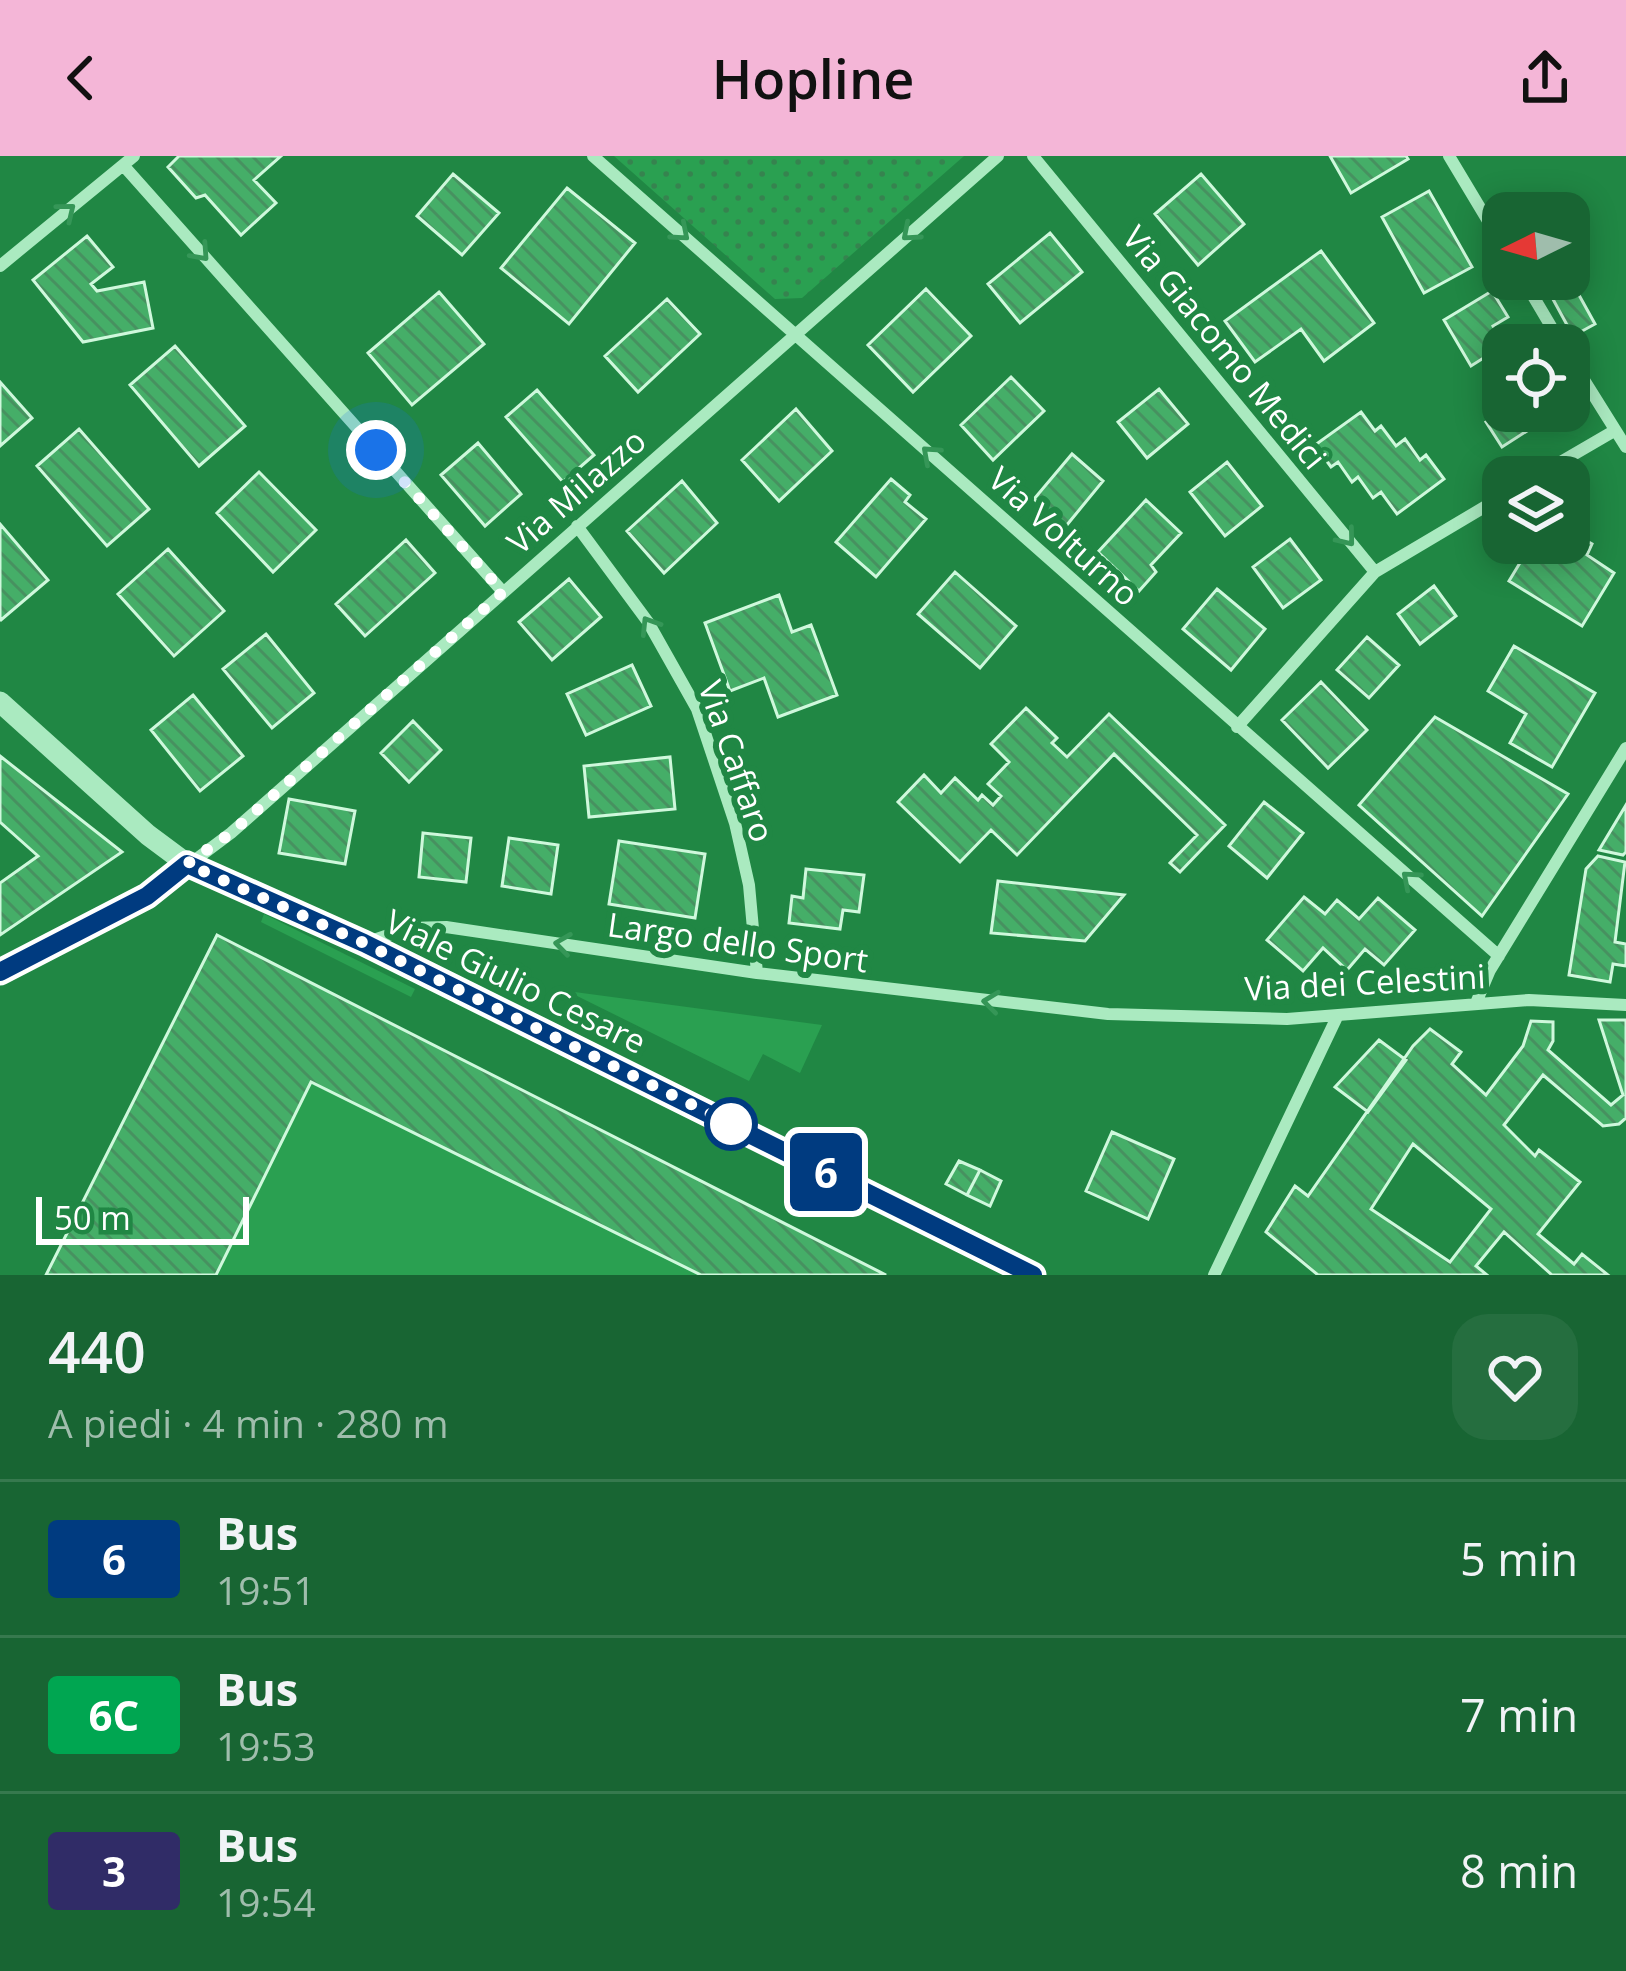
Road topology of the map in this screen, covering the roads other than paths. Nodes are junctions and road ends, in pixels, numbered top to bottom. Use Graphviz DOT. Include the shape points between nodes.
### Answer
graph roads {
  1 [pos="593,156"];
  2 [pos="998,156"];
  3 [pos="1033,156"];
  4 [pos="1449,156"];
  5 [pos="128,161"];
  6 [pos="1482,211"];
  7 [pos="0,266"];
  8 [pos="795,334"];
  9 [pos="1590,391"];
  10 [pos="1614,430"];
  11 [pos="1626,447"];
  12 [pos="1570,456"];
  13 [pos="1482,508"];
  14 [pos="577,526"];
  15 [pos="1375,572"];
  16 [pos="503,592"];
  17 [pos="0,702"];
  18 [pos="1237,727"];
  19 [pos="1626,748"];
  20 [pos="187,864"];
  21 [pos="364,943"];
  22 [pos="1499,956"];
  23 [pos="0,973"];
  24 [pos="757,973"];
  25 [pos="1476,1003"];
  26 [pos="1626,1005"];
  27 [pos="1108,1013"];
  28 [pos="1337,1017"];
  29 [pos="1033,1275"];
  30 [pos="1214,1275"];
  1 -- 8 [label="street, Via Volturno, one-way"];
  2 -- 8 [label="street, Via Milazzo, one-way"];
  3 -- 15 [label="street, Via Giacomo Medici, one-way"];
  4 -- 6 [label="street"];
  7 -- 5 [label="street, one-way"];
  5 -- 16 [label="street, one-way"];
  8 -- 14 [label="street, Via Milazzo"];
  18 -- 8 [label="street, Via Volturno, one-way"];
  9 -- 10 [label="street"];
  10 -- 11 [label="street"];
  10 -- 12 [label="street"];
  13 -- 15 [label="street"];
  14 -- 16 [label="street, Via Milazzo"];
  24 -- 14 [label="street, Via Caffaro, one-way" via="740,844 697,709 648,622"];
  15 -- 18 [label="street"];
  16 -- 20 [label="street, Via Milazzo"];
  17 -- 20 [label="street, Viale Giulio Cesare"];
  22 -- 18 [label="street, Via Volturno, one-way"];
  19 -- 22 [label="street"];
  20 -- 21 [label="street, Viale Giulio Cesare"];
  20 -- 23 [label="street, Via Milazzo" via="147,896"];
  24 -- 21 [label="street, Largo dello Sport, one-way" via="446,927"];
  21 -- 29 [label="street, Viale Giulio Cesare"];
  22 -- 25 [label="street"];
  27 -- 24 [label="street, Largo dello Sport, one-way"];
  25 -- 26 [label="street, Via dei Celestini"];
  25 -- 28 [label="street, Via dei Celestini"];
  27 -- 28 [label="street, Via dei Celestini"];
  28 -- 30 [label="street"];
}
